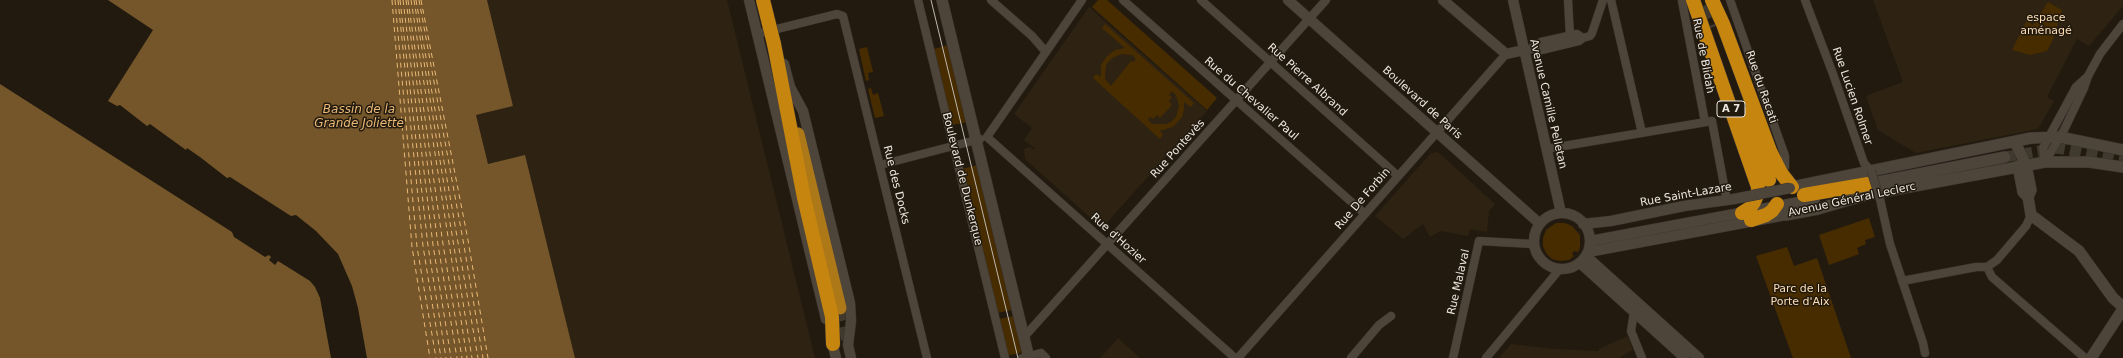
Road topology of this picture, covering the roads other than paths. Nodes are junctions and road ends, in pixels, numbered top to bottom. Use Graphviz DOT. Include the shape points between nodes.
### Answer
graph roads {
  1 [pos="749,0"];
  2 [pos="763,0"];
  3 [pos="769,0"];
  4 [pos="918,0"];
  5 [pos="942,0"];
  6 [pos="991,0"];
  7 [pos="1082,0"];
  8 [pos="1123,0"];
  9 [pos="1200,0"];
  10 [pos="1288,0"];
  11 [pos="1326,0"];
  12 [pos="1443,0"];
  13 [pos="1513,0"];
  14 [pos="1568,0"];
  15 [pos="1603,0"];
  16 [pos="1611,0"];
  17 [pos="1687,0"];
  18 [pos="1730,0"];
  19 [pos="1805,0"];
  20 [pos="1709,1"];
  21 [pos="1309,18"];
  22 [pos="2123,24"];
  23 [pos="1715,27"];
  24 [pos="776,29"];
  25 [pos="757,34"];
  26 [pos="1570,36"];
  27 [pos="1586,37"];
  28 [pos="1527,49"];
  29 [pos="1046,52"];
  30 [pos="1506,54"];
  31 [pos="1270,61"];
  32 [pos="1236,100"];
  33 [pos="1705,122"];
  34 [pos="1436,132"];
  35 [pos="1642,133"];
  36 [pos="981,139"];
  37 [pos="2052,139"];
  38 [pos="2015,142"];
  39 [pos="954,146"];
  40 [pos="1546,149"];
  41 [pos="2123,150"];
  42 [pos="799,153"];
  43 [pos="1767,153"];
  44 [pos="2005,157"];
  45 [pos="2045,162"];
  46 [pos="880,165"];
  47 [pos="2022,166"];
  48 [pos="2123,167"];
  49 [pos="1781,174"];
  50 [pos="1398,176"];
  51 [pos="1869,177"];
  52 [pos="1795,190"];
  53 [pos="1730,200"];
  54 [pos="1773,208"];
  55 [pos="1561,213"];
  56 [pos="1365,214"];
  57 [pos="2031,214"];
  58 [pos="1746,217"];
  59 [pos="1539,223"];
  60 [pos="1583,224"];
  61 [pos="1590,241"];
  62 [pos="1107,244"];
  63 [pos="1534,244"];
  64 [pos="1584,257"];
  65 [pos="1987,268"];
  66 [pos="1559,270"];
  67 [pos="1902,281"];
  68 [pos="840,308"];
  69 [pos="2123,308"];
  70 [pos="1634,312"];
  71 [pos="1391,316"];
  72 [pos="1024,337"];
  73 [pos="834,351"];
  74 [pos="1925,353"];
  75 [pos="851,358"];
  76 [pos="927,358"];
  77 [pos="1005,358"];
  78 [pos="1027,358"];
  79 [pos="1046,358"];
  80 [pos="1236,358"];
  81 [pos="1351,358"];
  82 [pos="1453,358"];
  83 [pos="1486,358"];
  84 [pos="1642,358"];
  85 [pos="1685,358"];
  86 [pos="1699,358"];
  87 [pos="2085,358"];
  88 [pos="2091,358"];
  1 -- 25 [label="street"];
  2 -- 42 [label="highway, bridge"];
  3 -- 24 [label="street"];
  4 -- 39 [label="street, Boulevard de Dunkerque"];
  5 -- 36 [label="main road, Boulevard de Dunkerque"];
  6 -- 29 [label="street" via="1032,36"];
  7 -- 29 [label="street"];
  8 -- 32 [label="street, Rue du Chevalier Paul"];
  9 -- 31 [label="street, Rue Pierre Albrand"];
  10 -- 21 [label="street, Boulevard de Paris"];
  11 -- 21 [label="street, Rue Pontevès"];
  12 -- 30 [label="street"];
  13 -- 28 [label="street, Avenue Camille Pelletan"];
  14 -- 26 [label="street"];
  15 -- 27 [label="street" via="1592,33"];
  16 -- 35 [label="street"];
  17 -- 23 [label="highway, A 7"];
  17 -- 33 [label="street, Rue de Blidah"];
  18 -- 49 [label="street, Rue du Racati" via="1785,156 1785,167"];
  19 -- 51 [label="street, Rue Lucien Rolmer"];
  20 -- 23 [label="highway"];
  21 -- 31 [label="street, Rue Pontevès"];
  21 -- 34 [label="street, Boulevard de Paris"];
  22 -- 37 [label="street" via="2105,46 2084,88"];
  23 -- 43 [label="highway"];
  23 -- 49 [label="highway"];
  23 -- 58 [label="highway, A 7" via="1763,184"];
  24 -- 25 [label="street"];
  24 -- 46 [label="street, Rue des Docks" via="837,14 843,16"];
  24 -- 75 [label="street" via="790,87 803,112 850,304 852,321 848,345"];
  25 -- 73 [label="street"];
  26 -- 27 [label="street" via="1578,34"];
  26 -- 28 [label="street" via="1541,42"];
  27 -- 28 [label="street" via="1542,50"];
  28 -- 30 [label="street"];
  28 -- 40 [label="street, Avenue Camille Pelletan"];
  29 -- 36 [label="street"];
  30 -- 34 [label="street, Rue De Forbin"];
  31 -- 32 [label="street, Rue Pontevès"];
  31 -- 50 [label="street, Rue Pierre Albrand"];
  32 -- 56 [label="street, Rue du Chevalier Paul"];
  32 -- 62 [label="street, Rue Pontevès"];
  33 -- 35 [label="street"];
  33 -- 53 [label="street, Rue de Blidah" via="1712,121"];
  34 -- 50 [label="street, Rue De Forbin"];
  34 -- 59 [label="street, Boulevard de Paris"];
  35 -- 40 [label="street"];
  36 -- 39 [label="street"];
  36 -- 62 [label="street, Rue d'Hozier"];
  36 -- 72 [label="main road, Boulevard de Dunkerque"];
  37 -- 38 [label="main road, Avenue Général Leclerc"];
  37 -- 41 [label="main road, Avenue Général Leclerc"];
  37 -- 45 [label="street"];
  37 -- 45 [label="street" via="2044,148"];
  38 -- 47 [label="main road"];
  38 -- 51 [label="main road, Avenue Général Leclerc"];
  39 -- 46 [label="street"];
  39 -- 77 [label="street, Boulevard de Dunkerque"];
  40 -- 55 [label="street, Avenue Camille Pelletan"];
  42 -- 68 [label="highway"];
  42 -- 73 [label="highway" via="832,317"];
  44 -- 51 [label="main road"];
  45 -- 47 [label="main road, Avenue Général Leclerc"];
  45 -- 48 [label="main road, Avenue Général Leclerc" via="2089,162"];
  46 -- 76 [label="street, Rue des Docks"];
  47 -- 54 [label="main road, Avenue Général Leclerc" via="1866,195 1818,209"];
  47 -- 57 [label="main road" via="2031,190 2028,197"];
  49 -- 52 [label="highway"];
  50 -- 56 [label="street, Rue De Forbin"];
  51 -- 52 [label="highway"];
  51 -- 54 [label="street, Avenue Général Leclerc" via="1849,192"];
  51 -- 67 [label="street, Rue Lucien Rolmer, bridge" via="1880,198 1890,244"];
  52 -- 53 [label="street, Rue Saint-Lazare, bridge"];
  53 -- 60 [label="street, Rue Saint-Lazare"];
  54 -- 58 [label="highway"];
  55 -- 59 [label="street" via="1549,216"];
  55 -- 60 [label="street" via="1573,215"];
  56 -- 80 [label="street, Rue De Forbin"];
  57 -- 65 [label="street" via="2026,226"];
  57 -- 69 [label="main road" via="2079,251"];
  58 -- 61 [label="street"];
  58 -- 64 [label="street"];
  59 -- 63 [label="street" via="1533,237"];
  60 -- 61 [label="street" via="1589,233"];
  61 -- 64 [label="street"];
  62 -- 72 [label="street, Rue Pontevès"];
  62 -- 80 [label="street, Rue d'Hozier"];
  63 -- 66 [label="street" via="1541,261"];
  63 -- 82 [label="street, Rue Malaval" via="1479,241"];
  64 -- 66 [label="street" via="1573,267"];
  64 -- 70 [label="street"];
  64 -- 86 [label="street"];
  65 -- 67 [label="street" via="1976,267"];
  65 -- 87 [label="street" via="1992,277"];
  66 -- 83 [label="street"];
  67 -- 74 [label="street, Rue Lucien Rolmer"];
  69 -- 88 [label="main road"];
  70 -- 84 [label="street" via="1630,331"];
  70 -- 85 [label="street"];
  71 -- 81 [label="street" via="1379,325"];
  72 -- 78 [label="main road, Boulevard de Dunkerque"];
  78 -- 79 [label="street" via="1041,353"];
}
